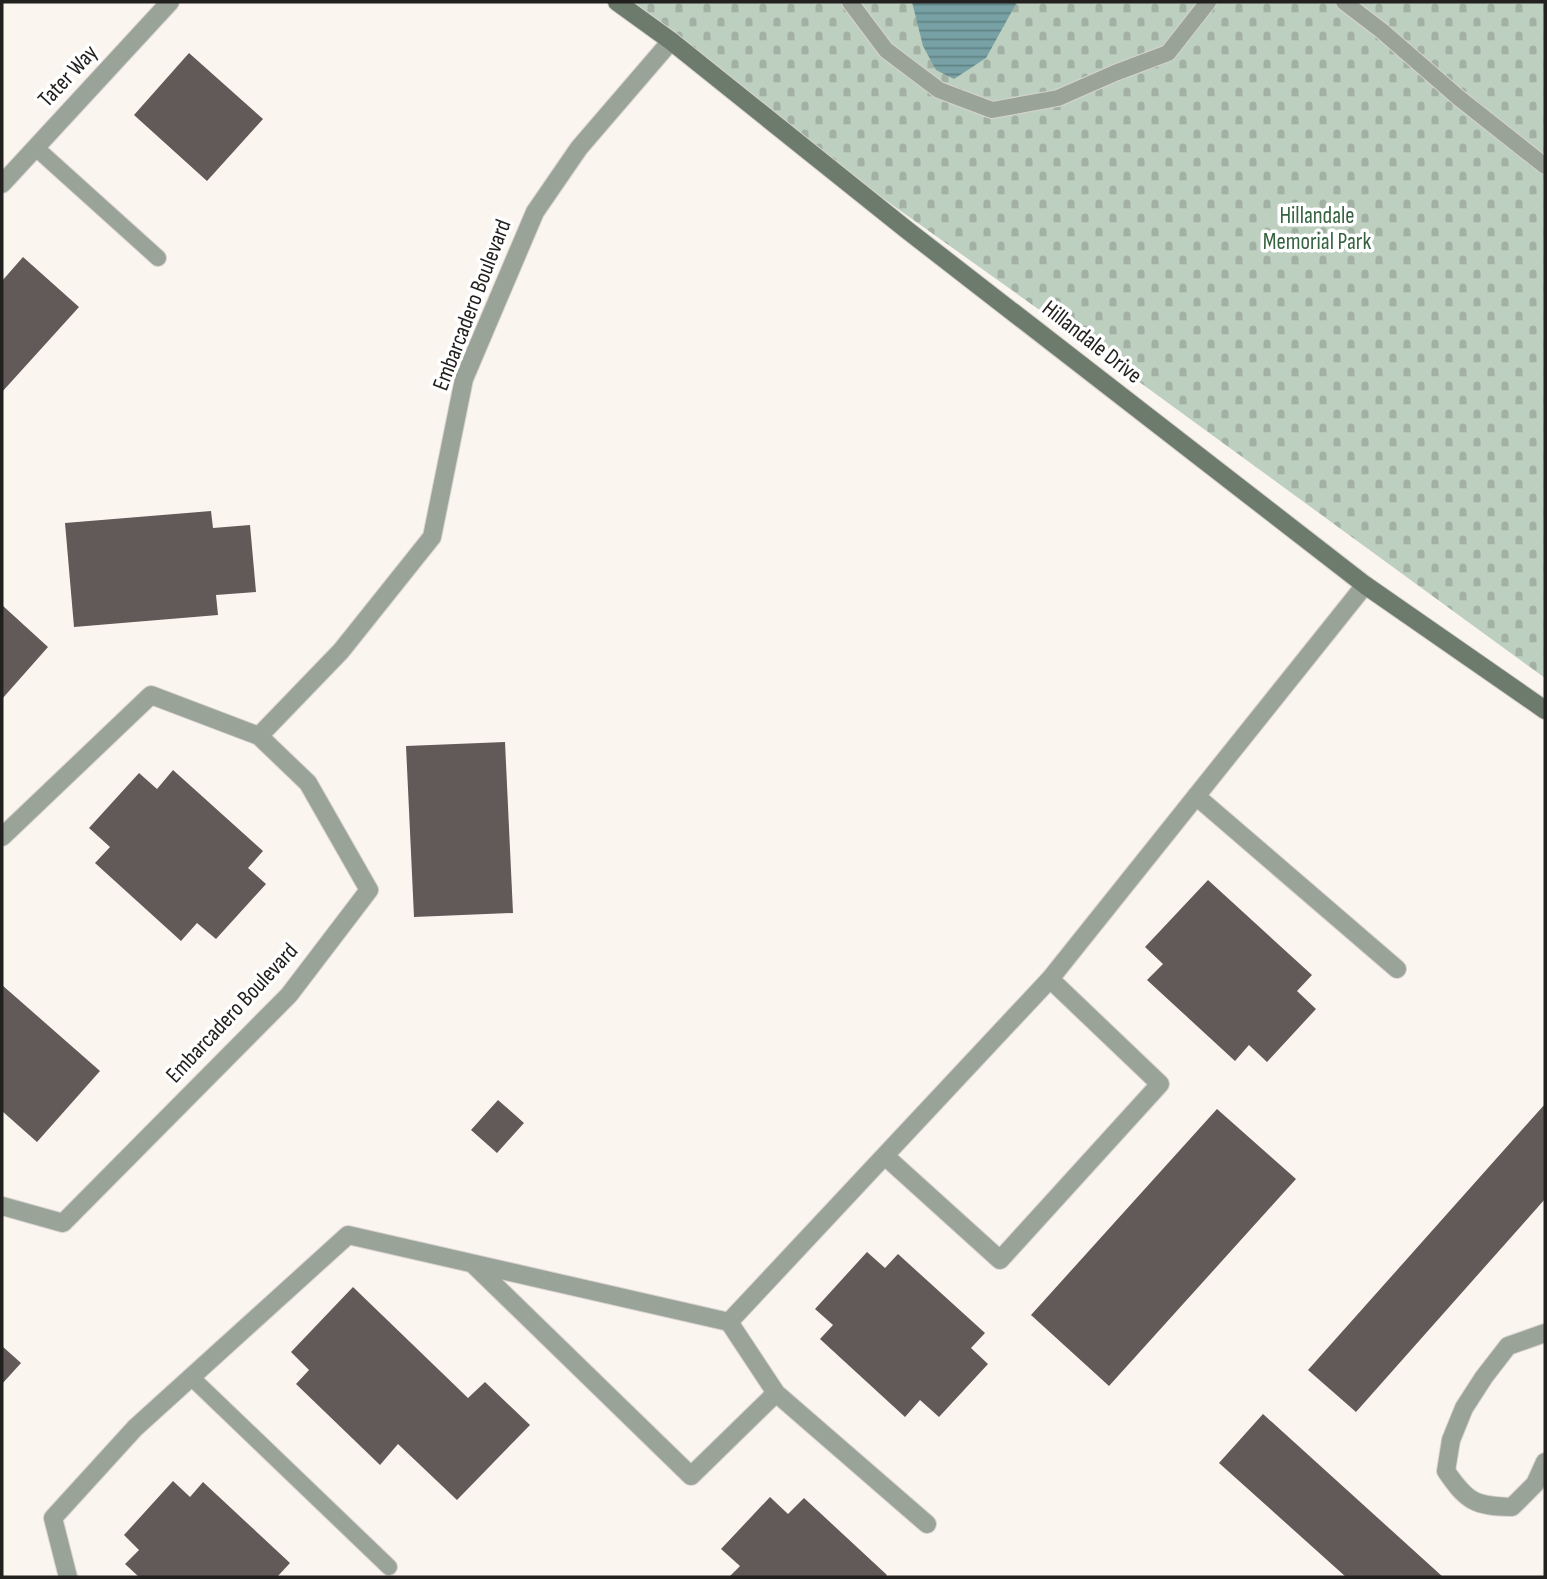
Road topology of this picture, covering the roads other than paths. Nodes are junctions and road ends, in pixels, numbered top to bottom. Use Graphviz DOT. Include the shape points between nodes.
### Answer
graph roads {
  1 [pos="170,2"];
  2 [pos="617,2"];
  3 [pos="849,2"];
  4 [pos="1208,2"];
  5 [pos="1344,2"];
  6 [pos="671,41"];
  7 [pos="36,148"];
  8 [pos="1545,166"];
  9 [pos="2,184"];
  10 [pos="158,258"];
  11 [pos="1365,584"];
  12 [pos="1545,710"];
  13 [pos="259,736"];
  14 [pos="1196,796"];
  15 [pos="2,837"];
  16 [pos="1397,969"];
  17 [pos="1050,979"];
  18 [pos="885,1156"];
  19 [pos="2,1206"];
  20 [pos="472,1264"];
  21 [pos="729,1322"];
  22 [pos="1545,1333"];
  23 [pos="191,1377"];
  24 [pos="776,1393"];
  25 [pos="1545,1462"];
  26 [pos="927,1524"];
  27 [pos="389,1567"];
  28 [pos="68,1577"];
  1 -- 7 [label="street, Tater Way"];
  2 -- 6 [label="main road, Hillandale Drive"];
  3 -- 4 [label="lane" via="886,50 939,90 992,110 1058,99 1168,53"];
  5 -- 8 [label="lane"];
  6 -- 11 [label="main road, Hillandale Drive"];
  6 -- 13 [label="street, Embarcadero Boulevard" via="579,148 535,212 464,379 432,537 341,650"];
  7 -- 9 [label="street, Tater Way"];
  7 -- 10 [label="lane"];
  11 -- 12 [label="main road, Hillandale Drive"];
  11 -- 14 [label="street"];
  13 -- 15 [label="street, Embarcadero Boulevard" via="152,695"];
  13 -- 19 [label="street, Embarcadero Boulevard" via="308,783 369,890 289,995 63,1223"];
  14 -- 16 [label="street"];
  14 -- 17 [label="street"];
  17 -- 18 [label="street"];
  17 -- 18 [label="street" via="1160,1084 1000,1260"];
  18 -- 21 [label="street"];
  20 -- 21 [label="street"];
  20 -- 23 [label="street" via="348,1236"];
  20 -- 24 [label="street" via="691,1476"];
  21 -- 24 [label="street"];
  22 -- 25 [label="street" via="1508,1346 1484,1377 1451,1440 1447,1471 1461,1493 1486,1506 1512,1507 1535,1484"];
  23 -- 27 [label="lane"];
  23 -- 28 [label="street" via="135,1428 53,1518"];
  24 -- 26 [label="street"];
}
